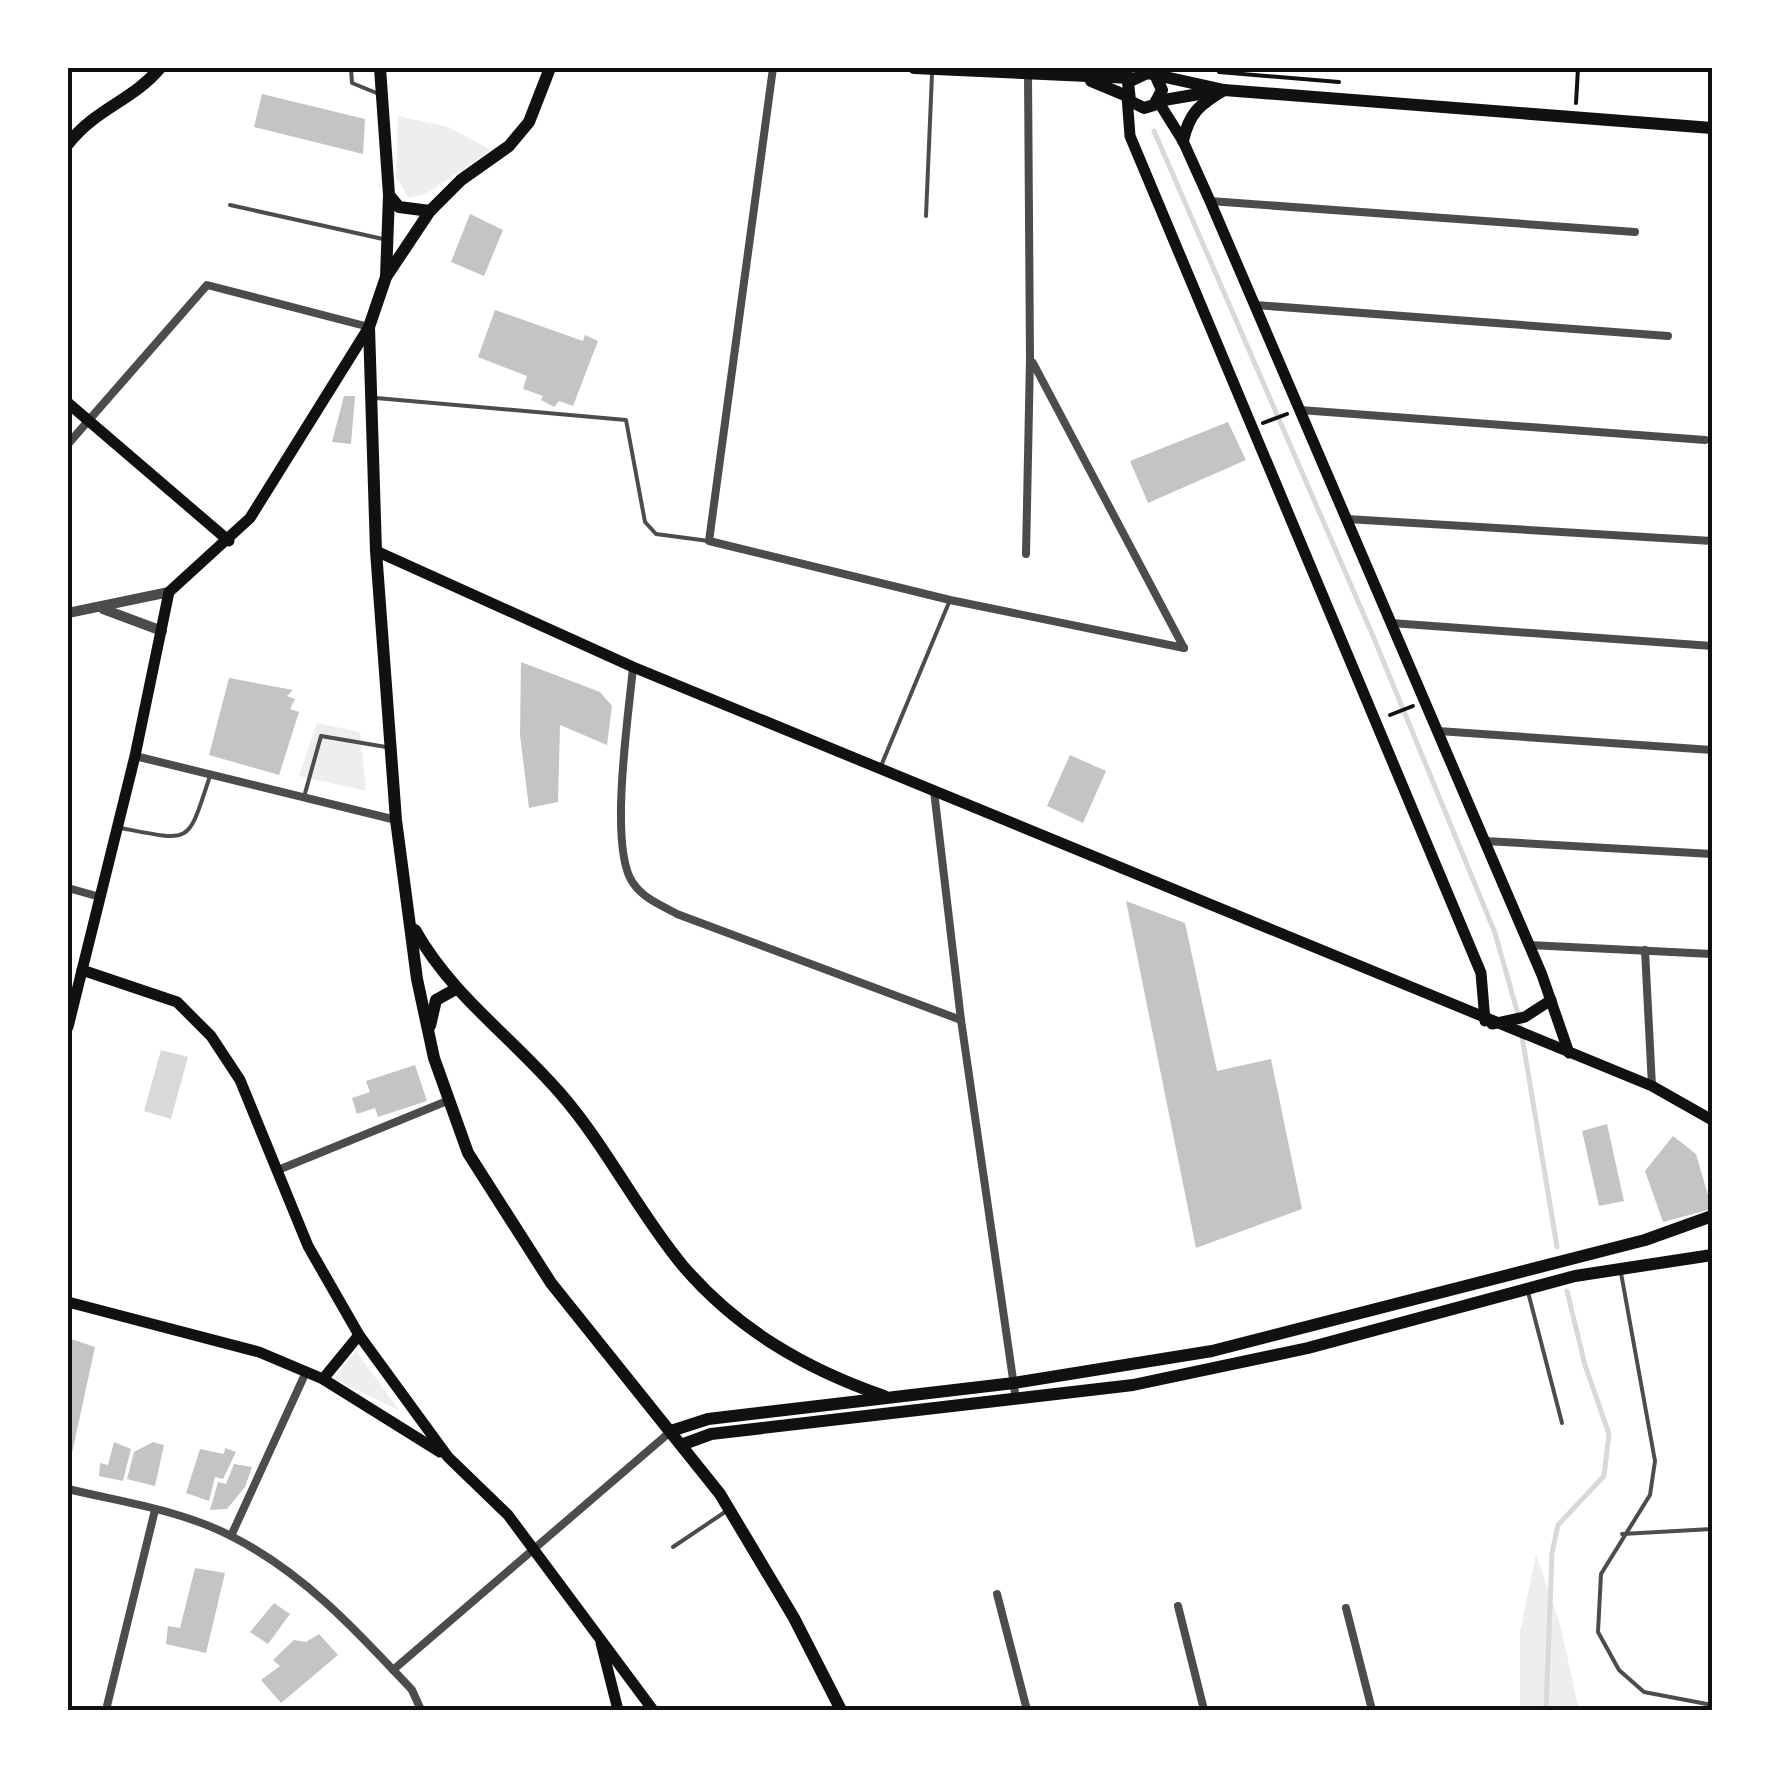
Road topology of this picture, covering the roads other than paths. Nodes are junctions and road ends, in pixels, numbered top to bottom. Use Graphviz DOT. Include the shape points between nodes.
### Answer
graph roads {
  1 [pos="160,68"];
  2 [pos="351,68"];
  3 [pos="380,68"];
  4 [pos="550,68"];
  5 [pos="772,68"];
  6 [pos="914,68"];
  7 [pos="932,69"];
  8 [pos="1154,73"];
  9 [pos="1028,74"];
  10 [pos="1084,78"];
  11 [pos="1131,78"];
  12 [pos="1224,90"];
  13 [pos="383,95"];
  14 [pos="1127,96"];
  15 [pos="1158,101"];
  16 [pos="1712,128"];
  17 [pos="1184,141"];
  18 [pos="68,144"];
  19 [pos="390,195"];
  20 [pos="1210,201"];
  21 [pos="230,205"];
  22 [pos="430,211"];
  23 [pos="926,216"];
  24 [pos="1635,232"];
  25 [pos="387,240"];
  26 [pos="386,277"];
  27 [pos="1255,305"];
  28 [pos="369,328"];
  29 [pos="1668,336"];
  30 [pos="1030,359"];
  31 [pos="371,397"];
  32 [pos="68,403"];
  33 [pos="1295,411"];
  34 [pos="87,421"];
  35 [pos="1705,440"];
  36 [pos="68,444"];
  37 [pos="1347,519"];
  38 [pos="229,540"];
  39 [pos="709,542"];
  40 [pos="1712,542"];
  41 [pos="376,551"];
  42 [pos="1026,554"];
  43 [pos="169,592"];
  44 [pos="950,600"];
  45 [pos="102,608"];
  46 [pos="68,613"];
  47 [pos="1391,623"];
  48 [pos="162,631"];
  49 [pos="1712,646"];
  50 [pos="633,667"];
  51 [pos="1438,731"];
  52 [pos="390,747"];
  53 [pos="1712,750"];
  54 [pos="135,756"];
  55 [pos="881,766"];
  56 [pos="210,774"];
  57 [pos="934,790"];
  58 [pos="304,797"];
  59 [pos="396,820"];
  60 [pos="117,827"];
  61 [pos="1485,841"];
  62 [pos="1712,854"];
  63 [pos="68,888"];
  64 [pos="100,896"];
  65 [pos="412,924"];
  66 [pos="1529,945"];
  67 [pos="1645,950"];
  68 [pos="1712,954"];
  69 [pos="82,970"];
  70 [pos="454,990"];
  71 [pos="1551,1000"];
  72 [pos="961,1020"];
  73 [pos="1489,1022"];
  74 [pos="1506,1025"];
  75 [pos="68,1027"];
  76 [pos="429,1032"];
  77 [pos="1569,1053"];
  78 [pos="1652,1086"];
  79 [pos="447,1101"];
  80 [pos="1712,1120"];
  81 [pos="278,1170"];
  82 [pos="1712,1216"];
  83 [pos="1644,1240"];
  84 [pos="1712,1255"];
  85 [pos="1620,1268"];
  86 [pos="1527,1288"];
  87 [pos="68,1302"];
  88 [pos="359,1335"];
  89 [pos="306,1372"];
  90 [pos="323,1379"];
  91 [pos="1014,1383"];
  92 [pos="891,1398"];
  93 [pos="1016,1402"];
  94 [pos="1562,1422"];
  95 [pos="671,1431"];
  96 [pos="681,1444"];
  97 [pos="448,1457"];
  98 [pos="68,1489"];
  99 [pos="729,1509"];
  100 [pos="155,1510"];
  101 [pos="1712,1530"];
  102 [pos="1622,1534"];
  103 [pos="231,1536"];
  104 [pos="532,1546"];
  105 [pos="673,1547"];
  106 [pos="997,1594"];
  107 [pos="1178,1606"];
  108 [pos="1346,1608"];
  109 [pos="598,1634"];
  110 [pos="393,1670"];
  111 [pos="1712,1705"];
  112 [pos="106,1710"];
  113 [pos="422,1710"];
  114 [pos="618,1710"];
  115 [pos="653,1710"];
  116 [pos="841,1710"];
  117 [pos="1027,1710"];
  118 [pos="1204,1710"];
  119 [pos="1372,1710"];
  1 -- 18 [label="main road" via="144,87 87,119"];
  2 -- 13 [label="lane" via="352,83"];
  3 -- 13 [label="main road"];
  4 -- 22 [label="main road" via="519,134"];
  5 -- 39 [label="street"];
  6 -- 7 [label="main road"];
  7 -- 9 [label="main road"];
  7 -- 23 [label="lane"];
  8 -- 11 [label="main road"];
  8 -- 12 [label="main road"];
  8 -- 15 [label="main road" via="1162,90"];
  9 -- 10 [label="main road"];
  9 -- 30 [label="street"];
  10 -- 11 [label="main road"];
  10 -- 14 [label="main road"];
  11 -- 14 [label="main road"];
  12 -- 15 [label="main road"];
  12 -- 16 [label="main road"];
  12 -- 17 [label="main road" via="1188,118"];
  13 -- 19 [label="main road"];
  14 -- 15 [label="main road" via="1144,108"];
  14 -- 73 [label="main road" via="1130,136 1480,972"];
  15 -- 17 [label="main road"];
  17 -- 20 [label="main road"];
  19 -- 22 [label="main road" via="399,206"];
  19 -- 25 [label="main road"];
  20 -- 24 [label="street"];
  20 -- 27 [label="main road"];
  21 -- 25 [label="lane"];
  22 -- 26 [label="main road"];
  25 -- 26 [label="main road"];
  26 -- 28 [label="main road"];
  27 -- 29 [label="street"];
  27 -- 33 [label="main road"];
  28 -- 31 [label="main road"];
  28 -- 34 [label="street" via="207,286"];
  28 -- 38 [label="main road" via="250,518"];
  30 -- 42 [label="street"];
  30 -- 44 [label="street" via="1184,648"];
  31 -- 39 [label="lane" via="626,420 645,522 656,534"];
  31 -- 41 [label="main road"];
  32 -- 34 [label="main road"];
  33 -- 35 [label="street"];
  33 -- 37 [label="main road"];
  34 -- 36 [label="street"];
  34 -- 38 [label="main road"];
  37 -- 40 [label="street"];
  37 -- 47 [label="main road"];
  38 -- 43 [label="main road"];
  39 -- 44 [label="street"];
  41 -- 50 [label="main road"];
  41 -- 52 [label="main road"];
  43 -- 45 [label="street"];
  43 -- 48 [label="main road"];
  44 -- 55 [label="lane"];
  45 -- 46 [label="street"];
  45 -- 48 [label="street"];
  47 -- 49 [label="street"];
  47 -- 51 [label="main road"];
  48 -- 54 [label="main road"];
  50 -- 55 [label="main road"];
  50 -- 72 [label="street" via="621,823 624,867 644,896"];
  51 -- 53 [label="street"];
  51 -- 61 [label="main road"];
  52 -- 58 [label="lane" via="321,736"];
  52 -- 59 [label="main road"];
  54 -- 56 [label="street"];
  54 -- 60 [label="main road"];
  55 -- 57 [label="main road"];
  56 -- 58 [label="street"];
  56 -- 60 [label="lane" via="185,836"];
  57 -- 72 [label="street"];
  57 -- 73 [label="main road"];
  58 -- 59 [label="street"];
  59 -- 65 [label="main road"];
  60 -- 64 [label="main road"];
  61 -- 62 [label="street"];
  61 -- 66 [label="main road"];
  63 -- 64 [label="street"];
  64 -- 69 [label="main road"];
  65 -- 70 [label="main road"];
  65 -- 76 [label="main road"];
  66 -- 67 [label="street"];
  66 -- 71 [label="main road"];
  67 -- 68 [label="street"];
  67 -- 78 [label="street"];
  69 -- 75 [label="main road"];
  69 -- 81 [label="main road" via="177,1002 212,1036 240,1080"];
  70 -- 76 [label="main road" via="436,1000"];
  70 -- 92 [label="main road" via="499,1026 597,1136 682,1264 734,1318 796,1361"];
  71 -- 74 [label="main road"];
  71 -- 77 [label="main road"];
  72 -- 91 [label="street"];
  73 -- 74 [label="main road"];
  74 -- 77 [label="main road"];
  76 -- 79 [label="main road"];
  77 -- 78 [label="main road"];
  78 -- 80 [label="main road"];
  79 -- 81 [label="street"];
  79 -- 95 [label="main road" via="468,1153 551,1284"];
  81 -- 88 [label="main road" via="308,1246"];
  82 -- 83 [label="main road"];
  83 -- 85 [label="main road"];
  83 -- 91 [label="main road" via="1212,1351"];
  84 -- 85 [label="main road"];
  85 -- 86 [label="main road"];
  85 -- 102 [label="lane" via="1654,1462 1650,1495"];
  86 -- 93 [label="main road" via="1308,1348 1132,1386"];
  86 -- 94 [label="lane"];
  87 -- 89 [label="main road" via="201,1333"];
  88 -- 90 [label="main road"];
  88 -- 97 [label="main road"];
  89 -- 90 [label="main road"];
  89 -- 103 [label="street"];
  90 -- 97 [label="main road"];
  91 -- 92 [label="main road"];
  91 -- 93 [label="street"];
  92 -- 95 [label="main road" via="708,1419"];
  93 -- 96 [label="main road" via="711,1434"];
  95 -- 96 [label="main road"];
  95 -- 104 [label="street"];
  96 -- 99 [label="main road"];
  97 -- 104 [label="main road"];
  98 -- 100 [label="street"];
  99 -- 105 [label="lane"];
  99 -- 116 [label="main road"];
  100 -- 103 [label="street"];
  100 -- 112 [label="street"];
  101 -- 102 [label="lane"];
  102 -- 111 [label="lane" via="1601,1574 1598,1632 1618,1670 1644,1692"];
  103 -- 110 [label="street" via="312,1587"];
  104 -- 109 [label="main road"];
  104 -- 110 [label="street"];
  106 -- 117 [label="street"];
  107 -- 118 [label="street"];
  108 -- 119 [label="street"];
  109 -- 114 [label="main road"];
  109 -- 115 [label="main road"];
  110 -- 113 [label="street"];
}
